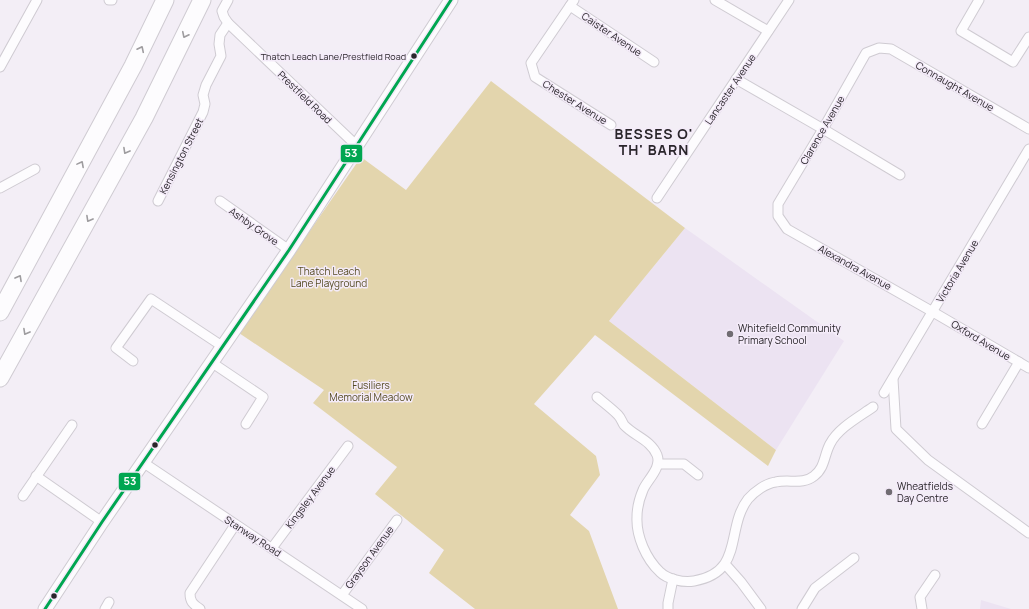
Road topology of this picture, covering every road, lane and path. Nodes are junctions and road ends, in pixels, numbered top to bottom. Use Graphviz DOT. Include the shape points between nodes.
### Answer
graph roads {
  1 [pos="37,0"];
  2 [pos="109,0"];
  3 [pos="112,0"];
  4 [pos="165,0"];
  5 [pos="202,0"];
  6 [pos="228,0"];
  7 [pos="451,0"];
  8 [pos="715,0"];
  9 [pos="788,0"];
  10 [pos="979,0"];
  11 [pos="572,3"];
  12 [pos="228,23"];
  13 [pos="768,31"];
  14 [pos="1029,37"];
  15 [pos="879,48"];
  16 [pos="654,62"];
  17 [pos="0,68"];
  18 [pos="736,79"];
  19 [pos="611,125"];
  20 [pos="823,129"];
  21 [pos="1029,129"];
  22 [pos="357,146"];
  23 [pos="1029,149"];
  24 [pos="35,169"];
  25 [pos="900,175"];
  26 [pos="0,188"];
  27 [pos="657,198"];
  28 [pos="158,201"];
  29 [pos="220,201"];
  30 [pos="779,219"];
  31 [pos="289,250"];
  32 [pos="0,312"];
  33 [pos="933,312"];
  34 [pos="222,346"];
  35 [pos="133,361"];
  36 [pos="211,362"];
  37 [pos="1019,362"];
  38 [pos="1029,368"];
  39 [pos="0,378"];
  40 [pos="893,379"];
  41 [pos="884,393"];
  42 [pos="598,397"];
  43 [pos="873,407"];
  44 [pos="72,424"];
  45 [pos="246,424"];
  46 [pos="982,424"];
  47 [pos="348,446"];
  48 [pos="144,463"];
  49 [pos="658,464"];
  50 [pos="698,475"];
  51 [pos="36,476"];
  52 [pos="23,496"];
  53 [pos="397,520"];
  54 [pos="102,522"];
  55 [pos="235,525"];
  56 [pos="1029,533"];
  57 [pos="272,548"];
  58 [pos="854,558"];
  59 [pos="724,564"];
  60 [pos="935,575"];
  61 [pos="673,580"];
  62 [pos="919,580"];
  63 [pos="928,585"];
  64 [pos="342,595"];
  65 [pos="45,609"];
  66 [pos="200,609"];
  67 [pos="362,609"];
  68 [pos="668,609"];
  69 [pos="761,609"];
  70 [pos="802,609"];
  71 [pos="922,609"];
  1 -- 17 [label="street"];
  2 -- 3 [label="street"];
  32 -- 4 [label="highway, one-way" via="133,66"];
  5 -- 39 [label="highway, one-way" via="144,118"];
  6 -- 12 [label="street, Prestfield Road" via="222,11"];
  7 -- 22 [label="street"];
  8 -- 13 [label="street"];
  9 -- 13 [label="street, Lancaster Avenue"];
  10 -- 14 [label="street" via="961,31 1013,62"];
  11 -- 16 [label="street, Caister Avenue"];
  11 -- 19 [label="street, Chester Avenue" via="531,63 535,77"];
  12 -- 22 [label="street, Prestfield Road"];
  12 -- 28 [label="street, Kensington Street" via="220,35 221,56 203,95 203,112"];
  13 -- 18 [label="street, Lancaster Avenue"];
  15 -- 20 [label="street, Clarence Avenue" via="866,53"];
  15 -- 21 [label="street, Connaught Avenue" via="892,49"];
  18 -- 20 [label="street"];
  18 -- 27 [label="street, Lancaster Avenue"];
  20 -- 25 [label="street"];
  20 -- 30 [label="street, Clarence Avenue" via="778,204"];
  22 -- 31 [label="street"];
  23 -- 33 [label="street, Victoria Avenue"];
  24 -- 26 [label="street"];
  29 -- 31 [label="street, Ashby Grove"];
  30 -- 33 [label="street, Alexandra Avenue" via="787,229"];
  31 -- 34 [label="street"];
  33 -- 37 [label="street, Oxford Avenue"];
  33 -- 40 [label="street, Victoria Avenue"];
  34 -- 35 [label="street" via="151,298 116,348"];
  34 -- 36 [label="street"];
  36 -- 45 [label="street" via="263,396"];
  36 -- 48 [label="street"];
  37 -- 38 [label="street, Oxford Avenue"];
  37 -- 46 [label="street"];
  40 -- 41 [label="street, Victoria Avenue"];
  40 -- 56 [label="street" via="896,429 928,460"];
  42 -- 49 [label="street" via="619,416 624,425 646,440 657,455"];
  43 -- 59 [label="street" via="842,429 830,444 823,465 814,476 800,482 776,482 760,489 749,499 741,512 732,550"];
  44 -- 51 [label="street"];
  47 -- 57 [label="street, Kingsley Avenue"];
  48 -- 54 [label="street"];
  48 -- 55 [label="street, Stanway Road"];
  49 -- 50 [label="street" via="684,464"];
  49 -- 61 [label="street" via="642,491 637,517 639,537 660,573"];
  51 -- 52 [label="street"];
  51 -- 54 [label="street"];
  53 -- 64 [label="street, Grayson Avenue"];
  54 -- 65 [label="street"];
  55 -- 57 [label="street, Stanway Road"];
  55 -- 66 [label="street" via="190,593 193,604"];
  57 -- 64 [label="street, Stanway Road"];
  58 -- 70 [label="street" via="815,588"];
  59 -- 61 [label="street" via="710,577 692,582"];
  59 -- 69 [label="street"];
  60 -- 63 [label="street"];
  61 -- 68 [label="street"];
  62 -- 63 [label="street"];
  63 -- 71 [label="street" via="920,597"];
  64 -- 67 [label="street, Stanway Road"];
}
